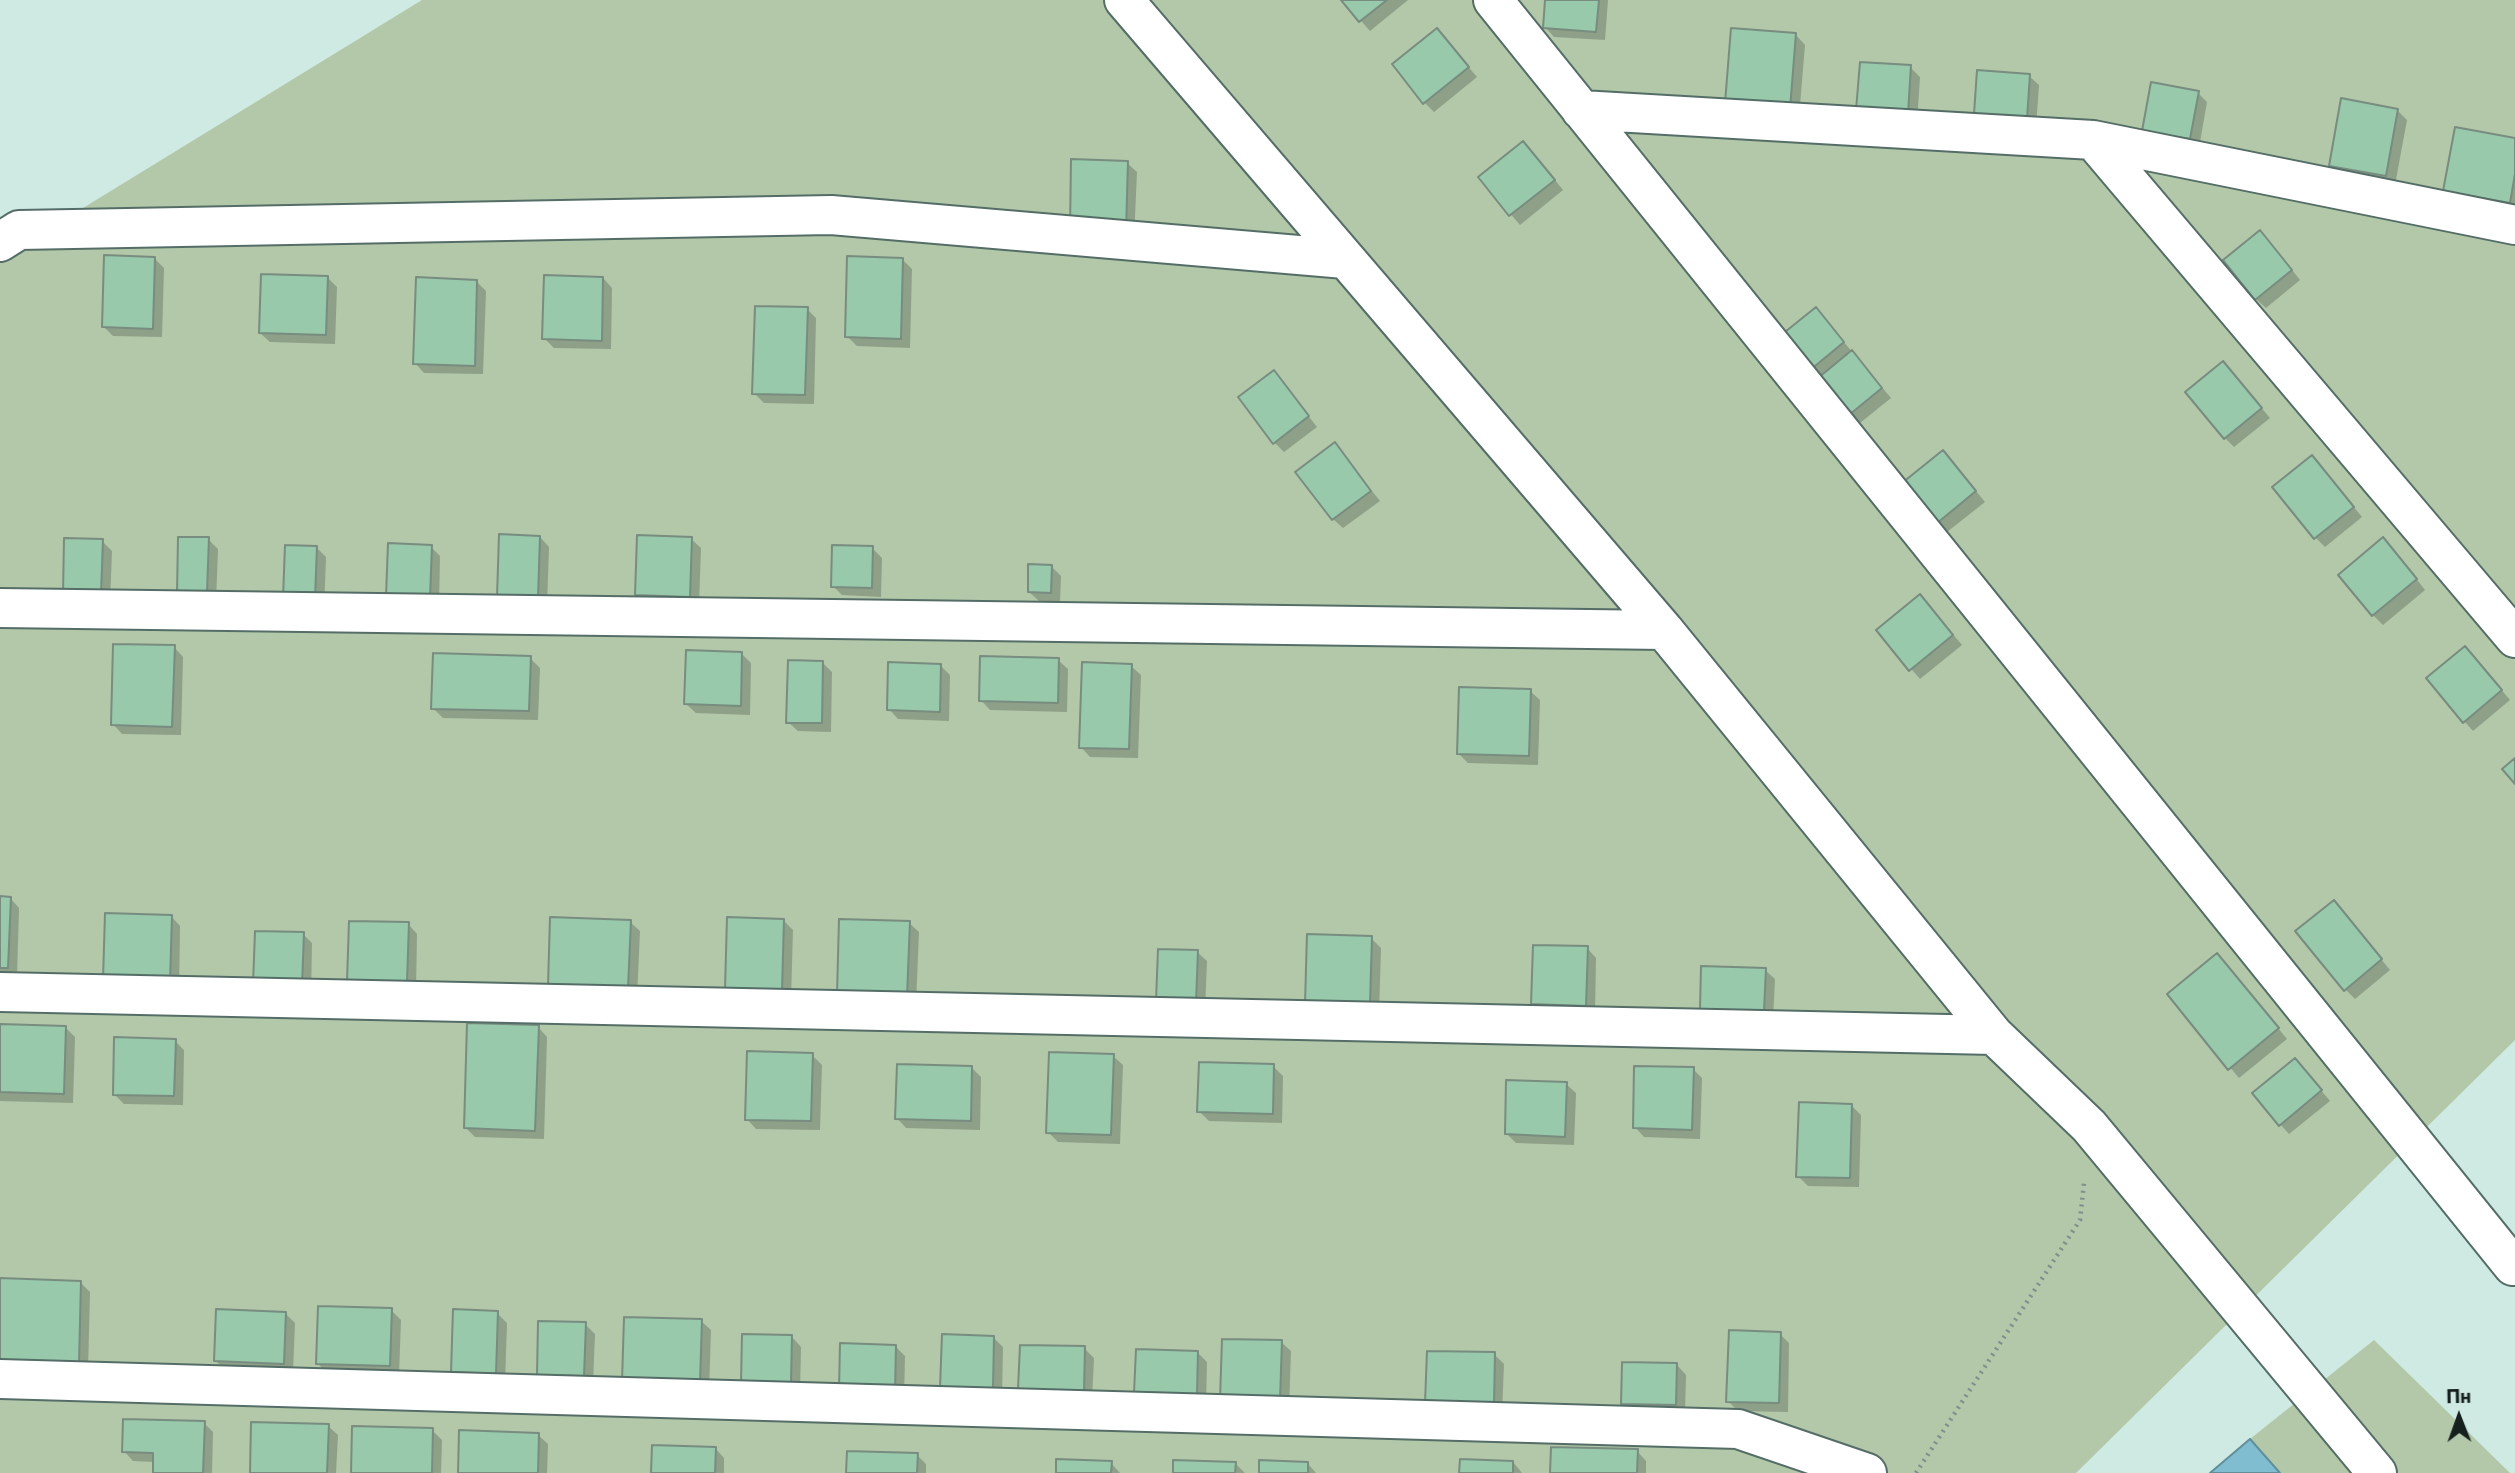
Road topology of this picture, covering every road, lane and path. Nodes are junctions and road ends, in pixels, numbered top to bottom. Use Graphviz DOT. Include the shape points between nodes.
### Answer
graph roads {
  1 [pos="1124,0"];
  2 [pos="1493,0"];
  3 [pos="1581,110"];
  4 [pos="2093,140"];
  5 [pos="2515,225"];
  6 [pos="0,242"];
  7 [pos="1345,259"];
  8 [pos="0,608"];
  9 [pos="1664,630"];
  10 [pos="2515,638"];
  11 [pos="0,992"];
  12 [pos="1994,1035"];
  13 [pos="2089,1126"];
  14 [pos="2512,1266"];
  15 [pos="0,1379"];
  16 [pos="1867,1473"];
  17 [pos="1916,1473"];
  18 [pos="2377,1473"];
  1 -- 7 [label="street"];
  2 -- 3 [label="street"];
  3 -- 4 [label="street"];
  3 -- 14 [label="street"];
  4 -- 5 [label="street"];
  4 -- 10 [label="street"];
  6 -- 7 [label="street" via="19,230 831,215"];
  7 -- 9 [label="street"];
  8 -- 9 [label="street"];
  9 -- 12 [label="street"];
  11 -- 12 [label="street"];
  12 -- 13 [label="street"];
  13 -- 17 [label="path" via="2081,1220"];
  13 -- 18 [label="street"];
  15 -- 16 [label="street" via="1738,1429"];
}
